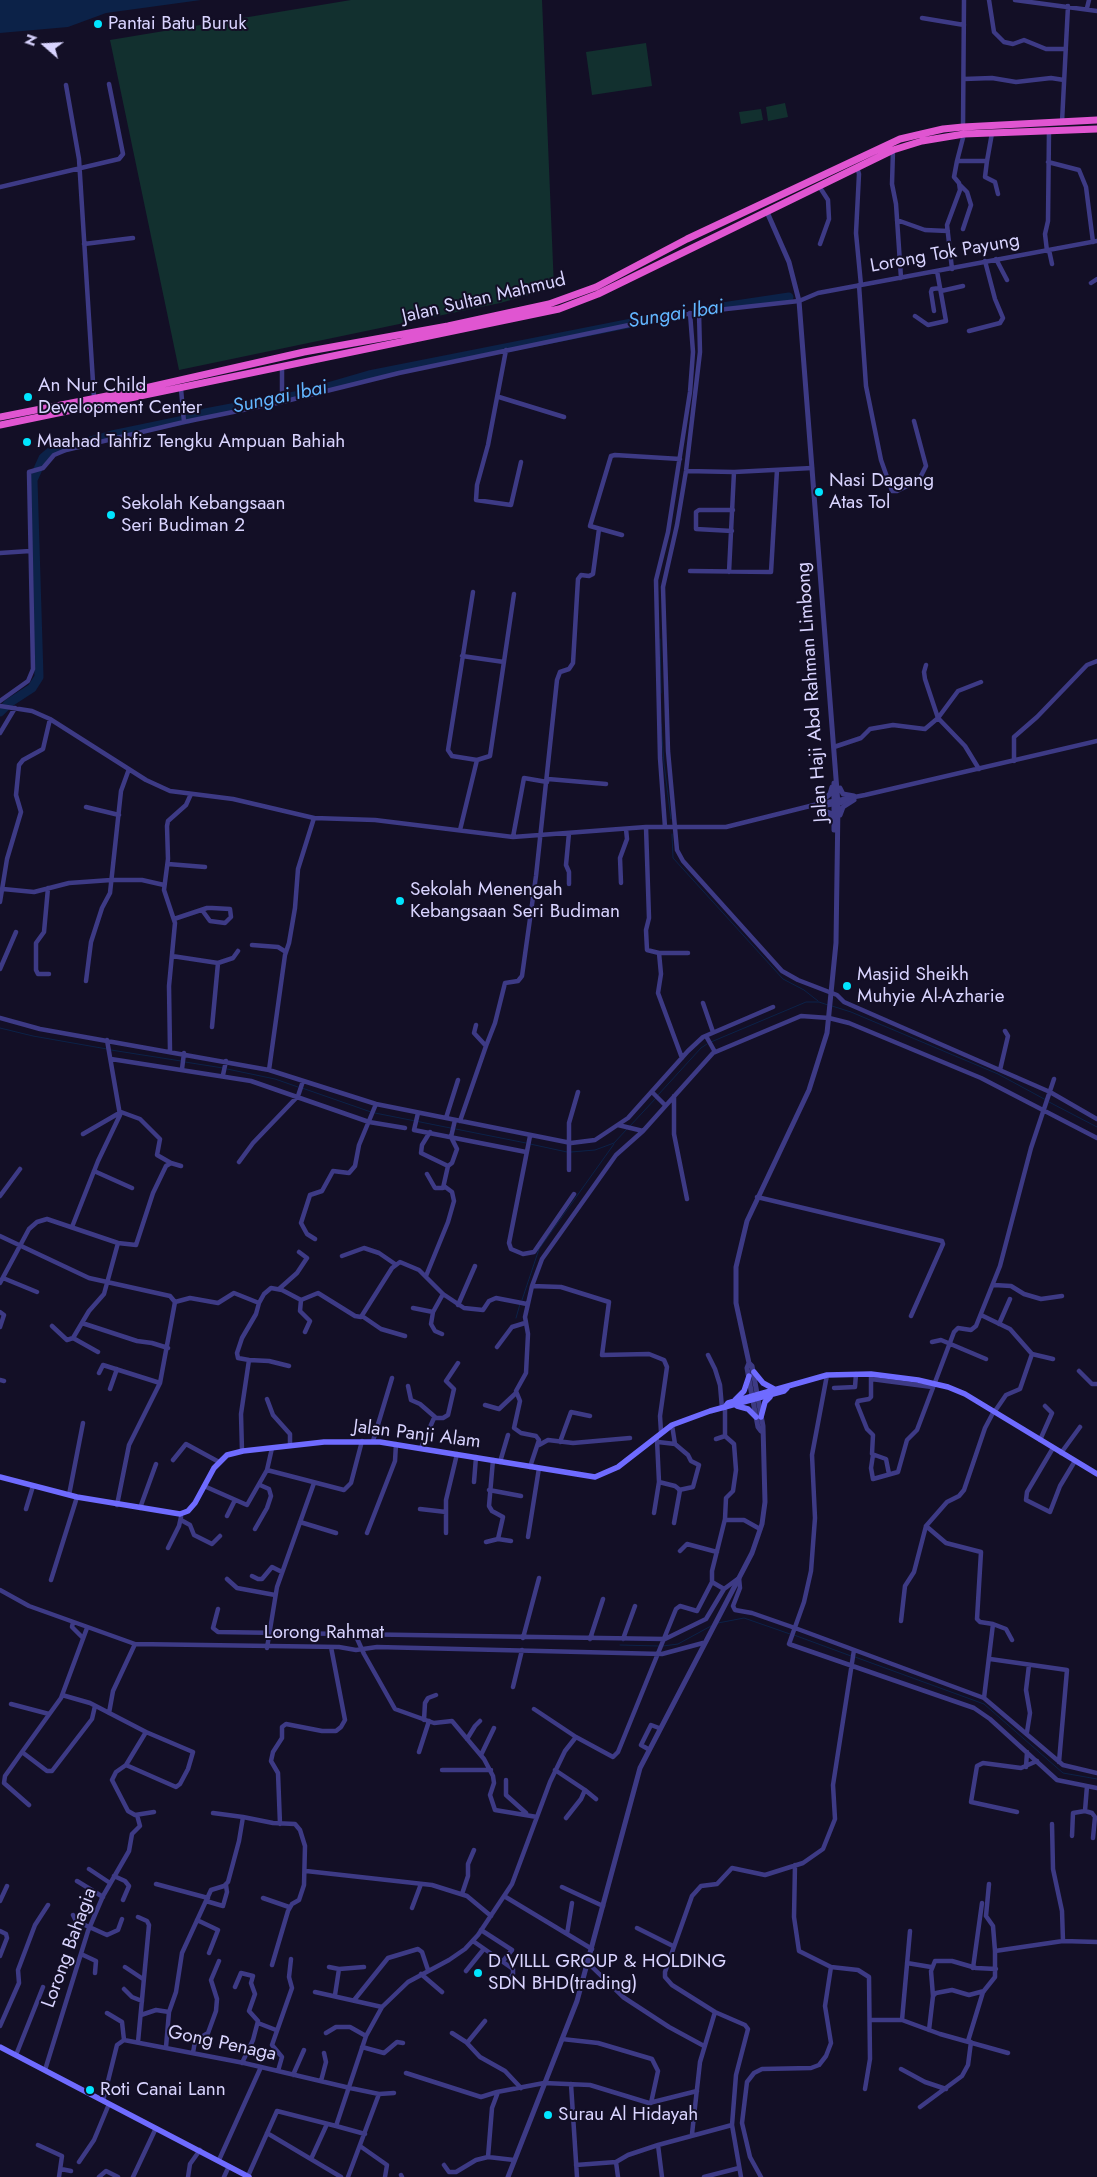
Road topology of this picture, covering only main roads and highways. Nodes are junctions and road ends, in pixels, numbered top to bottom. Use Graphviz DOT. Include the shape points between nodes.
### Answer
graph roads {
  1 [pos="1097,120"];
  2 [pos="1097,129"];
  3 [pos="964,130"];
  4 [pos="687,239"];
  5 [pos="692,248"];
  6 [pos="220,371"];
  7 [pos="221,380"];
  8 [pos="0,417"];
  9 [pos="0,425"];
  10 [pos="773,1392"];
  11 [pos="735,1404"];
  12 [pos="1097,1474"];
  13 [pos="0,1477"];
  14 [pos="0,2047"];
  15 [pos="238,2175"];
  16 [pos="249,2177"];
  1 -- 3 [label="highway, Jalan Sultan Mahmud"];
  2 -- 3 [label="highway, Jalan Sultan Mahmud" via="992,133"];
  3 -- 4 [label="highway, Jalan Sultan Mahmud" via="929,132 900,139"];
  3 -- 5 [label="highway, Jalan Sultan Mahmud" via="893,150"];
  4 -- 5 [label="highway"];
  4 -- 6 [label="highway, Jalan Sultan Mahmud" via="596,287 549,304"];
  5 -- 7 [label="highway, Jalan Sultan Mahmud" via="598,294 551,311"];
  6 -- 7 [label="highway"];
  6 -- 8 [label="highway, Jalan Sultan Mahmud"];
  7 -- 9 [label="highway, Jalan Sultan Mahmud"];
  10 -- 11 [label="main road, Jalan Panji Alam"];
  10 -- 11 [label="main road" via="759,1417"];
  10 -- 11 [label="main road" via="751,1374"];
  10 -- 12 [label="main road, Jalan Panji Alam" via="784,1392 787,1388 827,1375 856,1374 933,1385 965,1394"];
  11 -- 13 [label="main road, Jalan Panji Alam" via="672,1425 618,1467 600,1476 373,1441 290,1446 227,1455 219,1462 191,1508 181,1516 77,1497"];
  14 -- 15 [label="main road" via="219,2160"];
  15 -- 16 [label="main road"];
}
